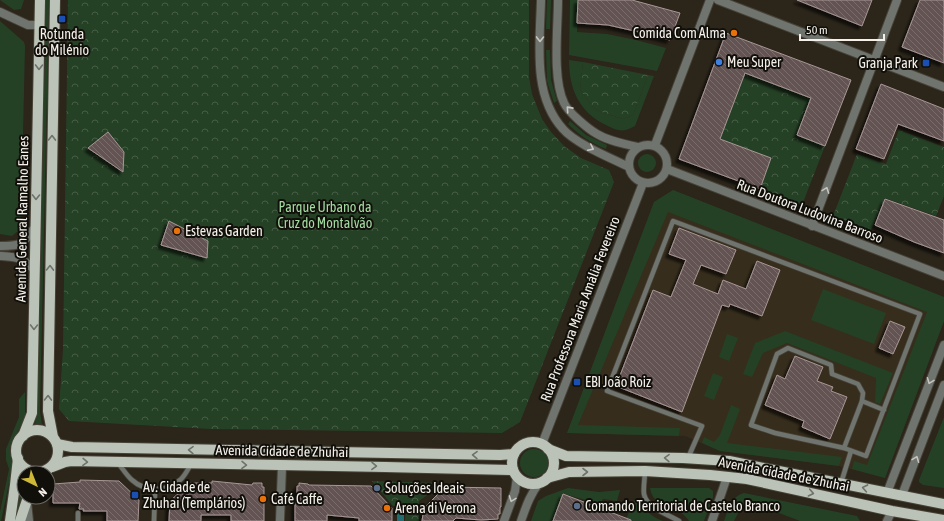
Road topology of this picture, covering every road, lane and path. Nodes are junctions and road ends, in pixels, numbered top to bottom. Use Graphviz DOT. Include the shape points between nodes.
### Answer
graph roads {
  1 [pos="40,0"];
  2 [pos="55,0"];
  3 [pos="541,0"];
  4 [pos="558,0"];
  5 [pos="710,0"];
  6 [pos="718,0"];
  7 [pos="897,0"];
  8 [pos="0,12"];
  9 [pos="39,24"];
  10 [pos="874,59"];
  11 [pos="944,87"];
  12 [pos="655,145"];
  13 [pos="638,147"];
  14 [pos="629,168"];
  15 [pos="667,169"];
  16 [pos="643,183"];
  17 [pos="812,226"];
  18 [pos="35,228"];
  19 [pos="0,246"];
  20 [pos="0,256"];
  21 [pos="34,271"];
  22 [pos="944,276"];
  23 [pos="944,345"];
  24 [pos="944,385"];
  25 [pos="862,401"];
  26 [pos="884,410"];
  27 [pos="23,436"];
  28 [pos="55,440"];
  29 [pos="545,446"];
  30 [pos="844,448"];
  31 [pos="851,451"];
  32 [pos="514,454"];
  33 [pos="18,458"];
  34 [pos="688,458"];
  35 [pos="118,463"];
  36 [pos="191,464"];
  37 [pos="22,465"];
  38 [pos="50,465"];
  39 [pos="56,466"];
  40 [pos="282,466"];
  41 [pos="646,471"];
  42 [pos="515,474"];
  43 [pos="727,477"];
  44 [pos="543,480"];
  45 [pos="841,484"];
  46 [pos="155,490"];
  47 [pos="887,493"];
  48 [pos="902,495"];
  49 [pos="944,504"];
  50 [pos="25,505"];
  51 [pos="28,505"];
  52 [pos="892,511"];
  53 [pos="78,513"];
  54 [pos="944,520"];
  55 [pos="10,521"];
  56 [pos="20,521"];
  57 [pos="29,521"];
  58 [pos="78,521"];
  59 [pos="154,521"];
  60 [pos="280,521"];
  61 [pos="504,521"];
  62 [pos="521,521"];
  63 [pos="679,521"];
  64 [pos="712,521"];
  65 [pos="887,521"];
  1 -- 9 [label="main road, Avenida General Ramalho Eanes"];
  28 -- 2 [label="main road, Avenida General Ramalho Eanes, one-way" via="48,411"];
  3 -- 14 [label="street, one-way" via="540,70 547,105 563,130 584,145"];
  13 -- 4 [label="street, one-way" via="613,141 598,134 580,121 564,104 557,79"];
  5 -- 12 [label="street"];
  6 -- 10 [label="street"];
  7 -- 10 [label="street"];
  8 -- 9 [label="street" via="28,25"];
  9 -- 18 [label="main road, Avenida General Ramalho Eanes, one-way"];
  10 -- 11 [label="street"];
  17 -- 10 [label="street, one-way"];
  12 -- 13 [label="street"];
  12 -- 15 [label="street" via="666,156"];
  13 -- 14 [label="street" via="630,156"];
  14 -- 16 [label="street" via="634,177"];
  15 -- 16 [label="street" via="660,179 649,184"];
  15 -- 17 [label="street, Rua Doutora Ludovina Barroso"];
  16 -- 29 [label="street, Rua Professora Maria Amália Fevereiro"];
  17 -- 22 [label="street, Rua Doutora Ludovina Barroso"];
  18 -- 19 [label="street" via="19,245"];
  18 -- 21 [label="main road, Avenida General Ramalho Eanes"];
  20 -- 21 [label="street" via="21,259"];
  21 -- 27 [label="main road, Avenida General Ramalho Eanes, one-way" via="32,413"];
  23 -- 47 [label="street, one-way"];
  48 -- 24 [label="street, one-way"];
  25 -- 26 [label="lane"];
  25 -- 30 [label="lane"];
  25 -- 30 [label="lane" via="863,393 858,384 832,374 831,365 788,348 778,354 751,425 775,433"];
  26 -- 31 [label="lane" via="866,456"];
  26 -- 34 [label="lane" via="920,314 673,221 608,391 702,426"];
  27 -- 28 [label="main road" via="38,430 46,432"];
  27 -- 33 [label="main road" via="17,446"];
  32 -- 28 [label="main road, Avenida Cidade de Zhuhai, one-way" via="500,456 72,447"];
  28 -- 38 [label="main road" via="58,456"];
  29 -- 32 [label="main road" via="535,442 522,445"];
  34 -- 29 [label="main road, Avenida Cidade de Zhuhai, one-way" via="566,456"];
  29 -- 44 [label="main road" via="552,454 553,467"];
  30 -- 31 [label="lane"];
  31 -- 45 [label="lane"];
  32 -- 42 [label="main road" via="512,465"];
  33 -- 37 [label="main road"];
  33 -- 55 [label="main road"];
  34 -- 45 [label="main road, Avenida Cidade de Zhuhai" via="729,461"];
  35 -- 36 [label="main road, Avenida Cidade de Zhuhai"];
  39 -- 35 [label="main road, Avenida Cidade de Zhuhai, one-way" via="65,462"];
  35 -- 46 [label="lane" via="131,480 141,487"];
  36 -- 40 [label="main road, Avenida Cidade de Zhuhai, one-way"];
  36 -- 46 [label="lane" via="181,480"];
  40 -- 42 [label="main road, Avenida Cidade de Zhuhai, one-way" via="385,466"];
  40 -- 60 [label="street"];
  41 -- 43 [label="main road, Avenida Cidade de Zhuhai"];
  44 -- 41 [label="main road, Avenida Cidade de Zhuhai, one-way" via="569,472"];
  41 -- 63 [label="lane" via="644,494 649,503"];
  42 -- 44 [label="main road" via="528,483"];
  42 -- 61 [label="street, one-way" via="515,491"];
  43 -- 52 [label="main road, Avenida Cidade de Zhuhai, one-way" via="747,479"];
  43 -- 64 [label="street"];
  44 -- 62 [label="street" via="533,490"];
  47 -- 45 [label="main road, Avenida Cidade de Zhuhai, one-way"];
  46 -- 59 [label="lane"];
  47 -- 48 [label="main road, Avenida Cidade de Zhuhai"];
  48 -- 49 [label="main road, Avenida Cidade de Zhuhai"];
  50 -- 56 [label="main road"];
  51 -- 57 [label="street"];
  52 -- 54 [label="main road, Avenida Cidade de Zhuhai"];
  52 -- 65 [label="street"];
  53 -- 58 [label="lane"];
}
